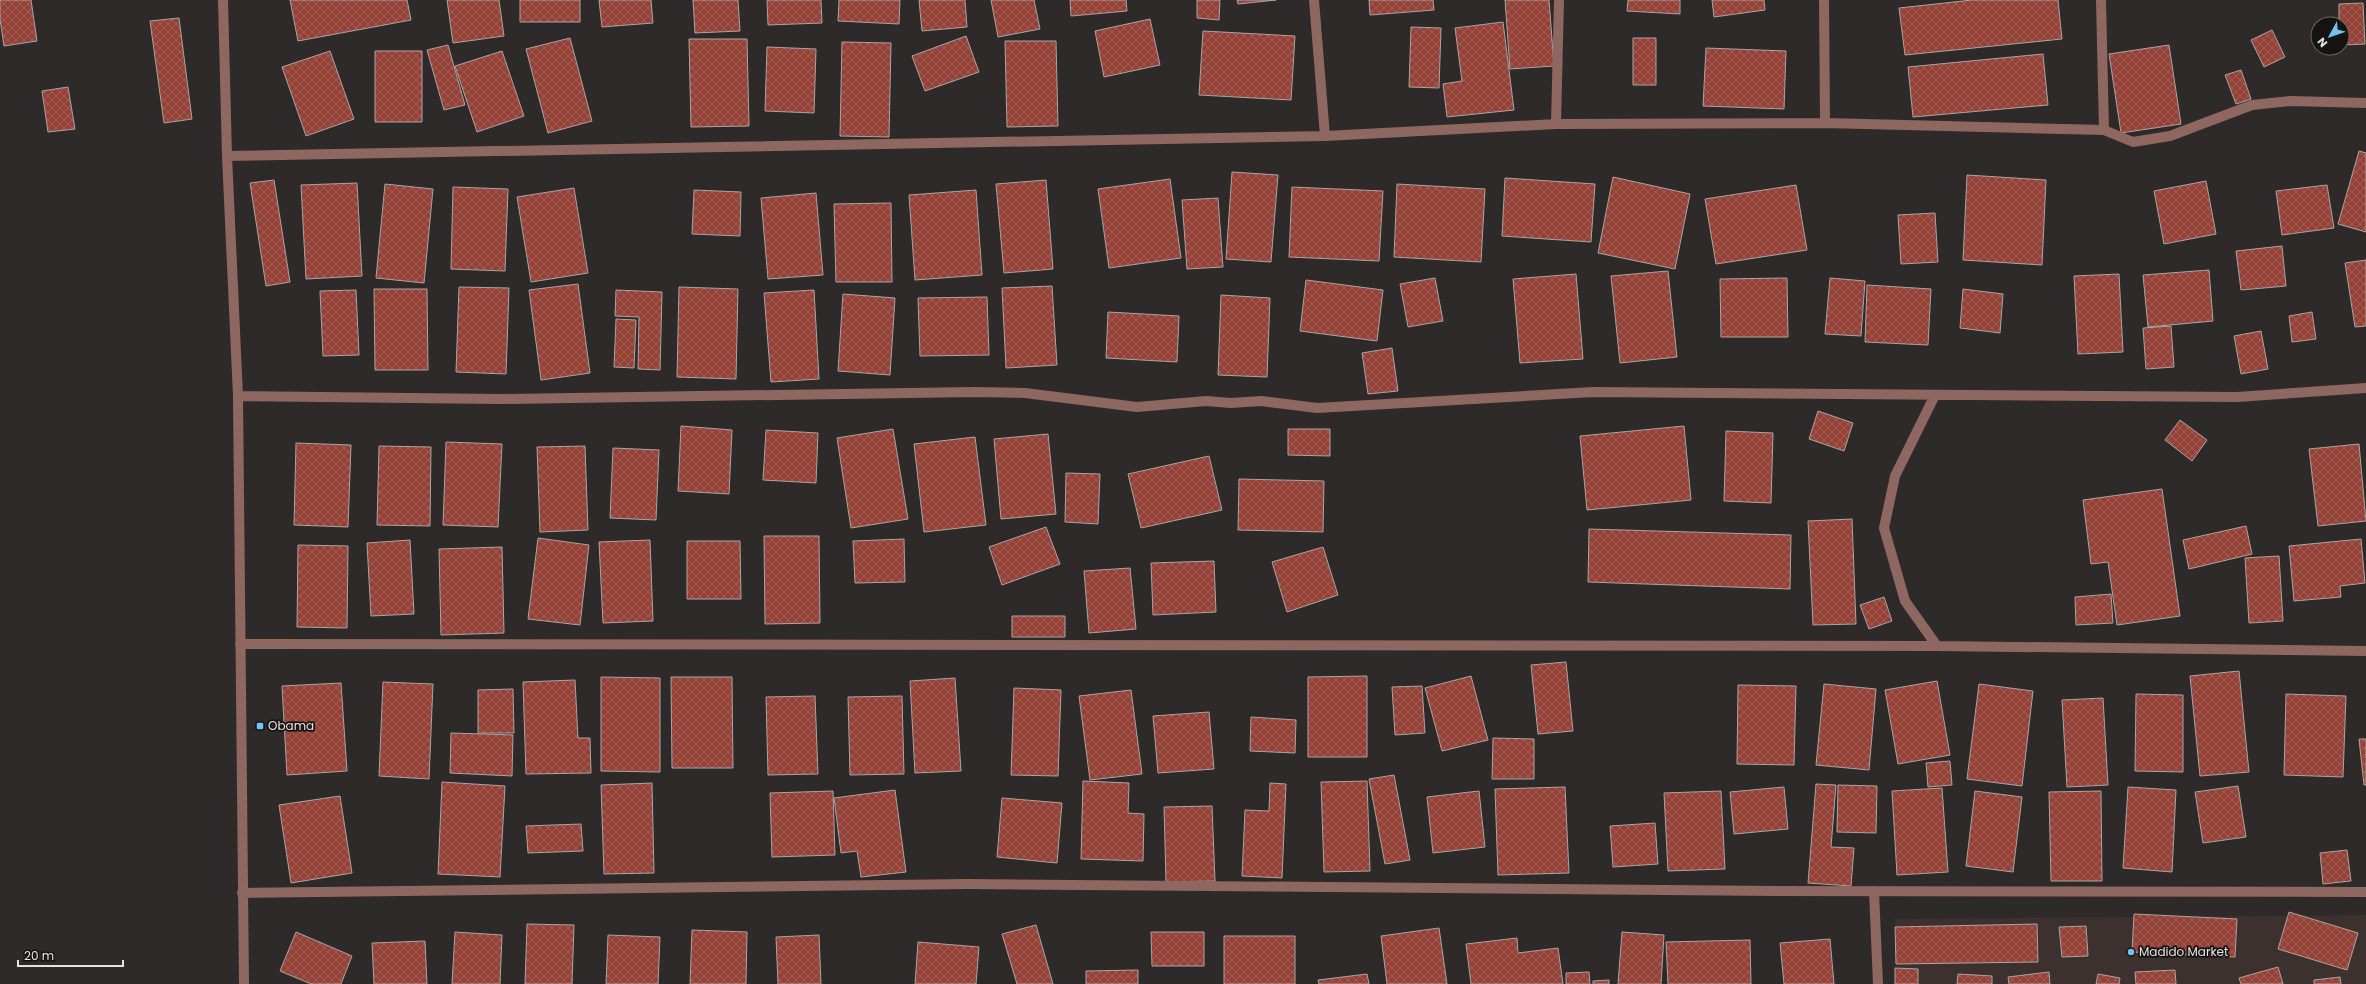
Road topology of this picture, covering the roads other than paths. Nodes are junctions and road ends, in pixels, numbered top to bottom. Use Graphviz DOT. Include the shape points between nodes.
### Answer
graph roads {
  1 [pos="223,0"];
  2 [pos="1314,0"];
  3 [pos="1559,0"];
  4 [pos="1824,0"];
  5 [pos="2101,0"];
  6 [pos="2366,102"];
  7 [pos="1825,123"];
  8 [pos="1556,124"];
  9 [pos="2104,130"];
  10 [pos="1325,136"];
  11 [pos="227,156"];
  12 [pos="2366,388"];
  13 [pos="1935,395"];
  14 [pos="238,396"];
  15 [pos="240,644"];
  16 [pos="1937,646"];
  17 [pos="2366,651"];
  18 [pos="1874,891"];
  19 [pos="2366,892"];
  20 [pos="242,893"];
  21 [pos="244,984"];
  22 [pos="1878,984"];
  1 -- 11 [label="street"];
  2 -- 10 [label="street"];
  3 -- 8 [label="street"];
  4 -- 7 [label="street"];
  5 -- 9 [label="street"];
  6 -- 9 [label="street" via="2290,101 2252,105 2170,136 2133,142"];
  7 -- 8 [label="street"];
  7 -- 9 [label="street"];
  8 -- 10 [label="street"];
  10 -- 11 [label="street"];
  11 -- 14 [label="street"];
  12 -- 13 [label="street" via="2237,397"];
  13 -- 14 [label="street" via="1593,392 1317,408 1261,401 1206,401 1137,407 1025,393 974,392 500,399"];
  13 -- 16 [label="street" via="1895,476 1884,528 1905,600"];
  14 -- 15 [label="street"];
  15 -- 16 [label="street"];
  15 -- 20 [label="street"];
  16 -- 17 [label="street"];
  18 -- 19 [label="street"];
  18 -- 20 [label="street" via="969,884"];
  18 -- 22 [label="street"];
  20 -- 21 [label="street"];
}
